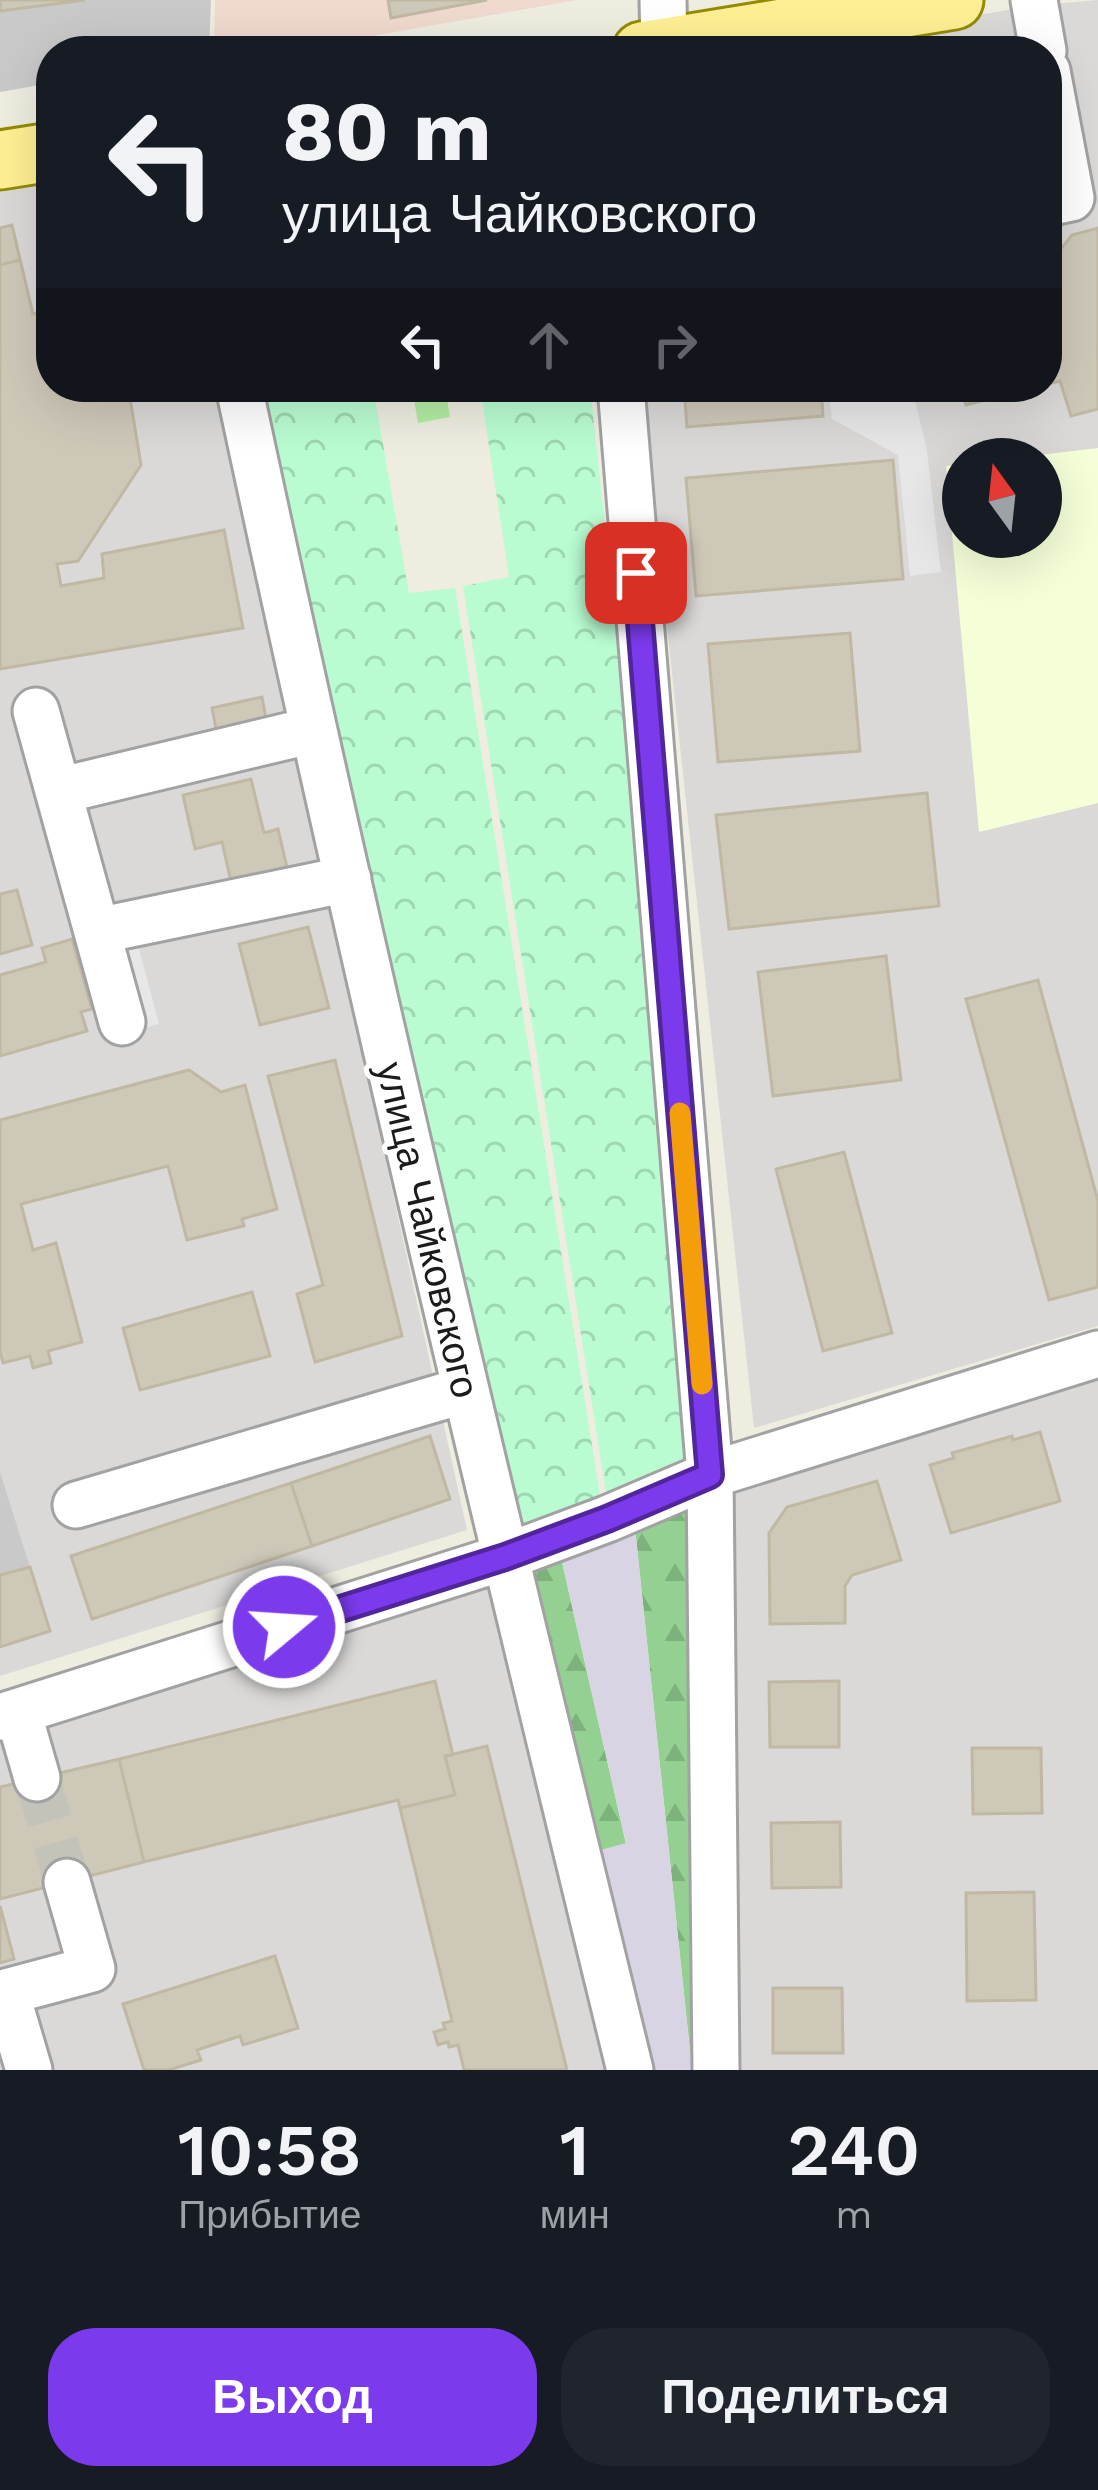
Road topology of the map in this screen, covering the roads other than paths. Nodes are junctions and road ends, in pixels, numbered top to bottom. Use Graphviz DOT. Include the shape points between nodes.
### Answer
graph roads {
  1 [pos="954,0"];
  2 [pos="1034,0"];
  3 [pos="656,33"];
  4 [pos="1040,36"];
  5 [pos="1062,150"];
  6 [pos="36,154"];
  7 [pos="0,160"];
  8 [pos="1062,200"];
  9 [pos="242,402"];
  10 [pos="622,402"];
  11 [pos="36,711"];
  12 [pos="314,730"];
  13 [pos="58,791"];
  14 [pos="348,880"];
  15 [pos="97,931"];
  16 [pos="122,1022"];
  17 [pos="1098,1354"];
  18 [pos="465,1390"];
  19 [pos="710,1475"];
  20 [pos="76,1505"];
  21 [pos="505,1557"];
  22 [pos="9,1714"];
  23 [pos="37,1778"];
  24 [pos="67,1882"];
  25 [pos="29,2070"];
  26 [pos="630,2070"];
  27 [pos="716,2070"];
  1 -- 3 [label="main road"];
  2 -- 4 [label="street"];
  5 -- 8 [label="street" via="1071,198"];
  6 -- 7 [label="main road"];
  9 -- 12 [label="street, улица Чайковского"];
  10 -- 19 [label="street"];
  11 -- 13 [label="street"];
  12 -- 13 [label="street"];
  12 -- 14 [label="street, улица Чайковского"];
  13 -- 15 [label="street"];
  14 -- 15 [label="street"];
  14 -- 18 [label="street, улица Чайковского"];
  15 -- 16 [label="street"];
  17 -- 19 [label="street"];
  18 -- 20 [label="street"];
  18 -- 21 [label="street, улица Чайковского"];
  19 -- 21 [label="street"];
  19 -- 27 [label="street"];
  21 -- 22 [label="street"];
  21 -- 26 [label="street, улица Чайковского"];
  22 -- 23 [label="street"];
  24 -- 25 [label="street" via="92,1969 6,1992"];
}
